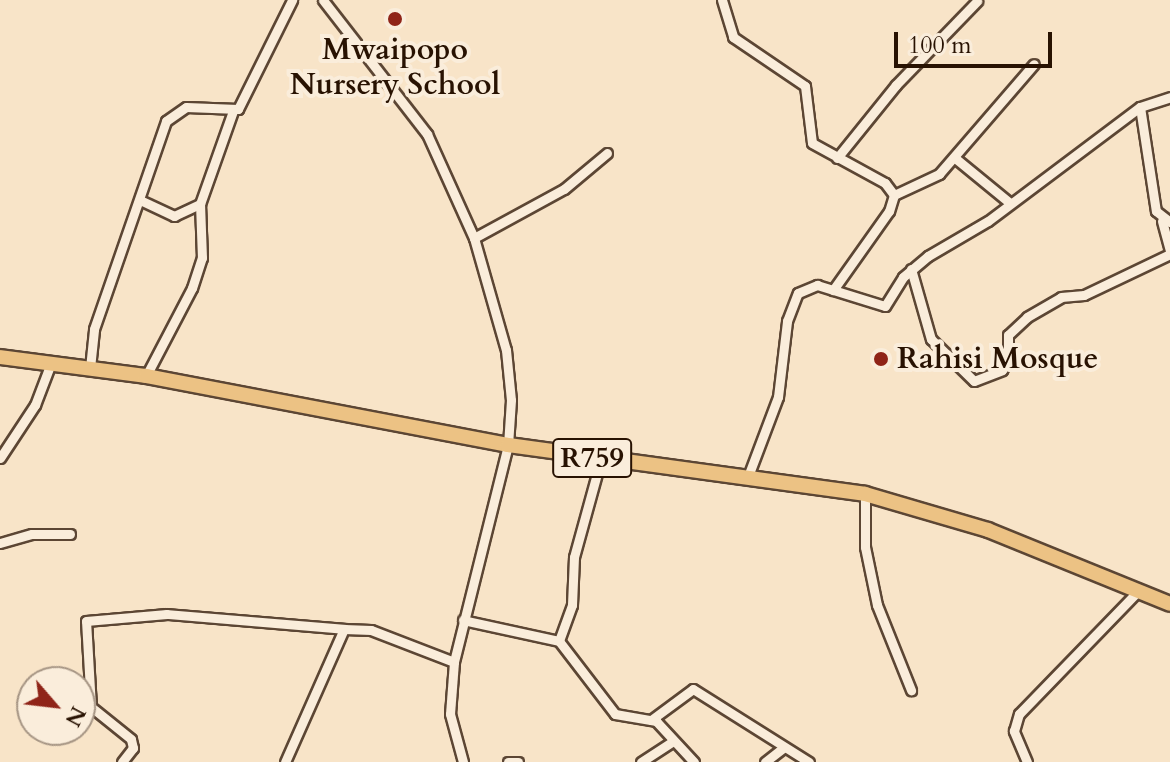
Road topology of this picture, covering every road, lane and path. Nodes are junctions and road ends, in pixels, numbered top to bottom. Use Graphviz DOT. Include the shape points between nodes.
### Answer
graph roads {
  1 [pos="292,0"];
  2 [pos="323,0"];
  3 [pos="722,0"];
  4 [pos="977,1"];
  5 [pos="1034,64"];
  6 [pos="1170,97"];
  7 [pos="1140,107"];
  8 [pos="233,111"];
  9 [pos="607,153"];
  10 [pos="837,158"];
  11 [pos="955,158"];
  12 [pos="894,195"];
  13 [pos="140,200"];
  14 [pos="1010,203"];
  15 [pos="200,204"];
  16 [pos="1166,222"];
  17 [pos="474,238"];
  18 [pos="1170,252"];
  19 [pos="911,269"];
  20 [pos="833,290"];
  21 [pos="0,357"];
  22 [pos="51,363"];
  23 [pos="90,368"];
  24 [pos="146,376"];
  25 [pos="508,445"];
  26 [pos="0,458"];
  27 [pos="601,459"];
  28 [pos="747,479"];
  29 [pos="865,494"];
  30 [pos="70,534"];
  31 [pos="0,543"];
  32 [pos="1138,591"];
  33 [pos="1170,604"];
  34 [pos="463,620"];
  35 [pos="344,629"];
  36 [pos="559,641"];
  37 [pos="454,662"];
  38 [pos="911,690"];
  39 [pos="651,720"];
  40 [pos="673,741"];
  41 [pos="783,748"];
  42 [pos="122,762"];
  43 [pos="285,762"];
  44 [pos="463,762"];
  45 [pos="508,762"];
  46 [pos="518,762"];
  47 [pos="641,762"];
  48 [pos="694,762"];
  49 [pos="765,762"];
  50 [pos="809,762"];
  51 [pos="1027,762"];
  1 -- 8 [label="street" via="245,99"];
  2 -- 17 [label="street" via="427,134"];
  3 -- 10 [label="street" via="733,37 805,86 812,143"];
  4 -- 10 [label="street" via="896,85"];
  5 -- 11 [label="street"];
  6 -- 7 [label="street"];
  7 -- 14 [label="street"];
  7 -- 16 [label="street" via="1152,194"];
  8 -- 13 [label="street" via="202,105 174,112 161,132"];
  8 -- 15 [label="street"];
  9 -- 17 [label="street" via="564,189"];
  10 -- 12 [label="street" via="885,183"];
  11 -- 12 [label="street" via="925,184"];
  11 -- 14 [label="street"];
  12 -- 20 [label="street" via="889,211"];
  13 -- 15 [label="street" via="174,216"];
  13 -- 23 [label="street" via="94,329"];
  14 -- 19 [label="street"];
  15 -- 24 [label="street" via="202,258"];
  16 -- 18 [label="street"];
  17 -- 25 [label="street" via="506,350"];
  18 -- 19 [label="street" via="1084,295 1061,297 1027,317 1008,335 1008,359 1002,370 974,381 931,339"];
  19 -- 20 [label="street" via="885,306"];
  20 -- 28 [label="street" via="808,285 789,310 782,380"];
  21 -- 22 [label="main road, R759"];
  22 -- 23 [label="main road, R759"];
  22 -- 26 [label="street" via="35,405"];
  23 -- 24 [label="main road, R759"];
  24 -- 25 [label="main road, R759"];
  25 -- 27 [label="main road, R759"];
  25 -- 34 [label="street"];
  27 -- 28 [label="main road, R759"];
  27 -- 36 [label="street" via="574,557 572,605"];
  28 -- 29 [label="main road, R759"];
  29 -- 32 [label="main road, R759" via="988,530"];
  29 -- 38 [label="street" via="865,547 877,605"];
  30 -- 31 [label="street" via="32,534"];
  32 -- 33 [label="main road, R759"];
  32 -- 51 [label="street" via="1019,714 1014,731"];
  34 -- 36 [label="street"];
  34 -- 37 [label="street"];
  35 -- 37 [label="street" via="371,630"];
  35 -- 42 [label="street" via="167,614 86,621 91,707 131,739 133,748"];
  35 -- 43 [label="street"];
  36 -- 39 [label="street" via="615,714"];
  37 -- 44 [label="street" via="450,714"];
  39 -- 40 [label="street"];
  39 -- 41 [label="street" via="693,689"];
  40 -- 47 [label="street"];
  40 -- 48 [label="street"];
  41 -- 49 [label="street"];
  41 -- 50 [label="street"];
  45 -- 46 [label="street"];
}
